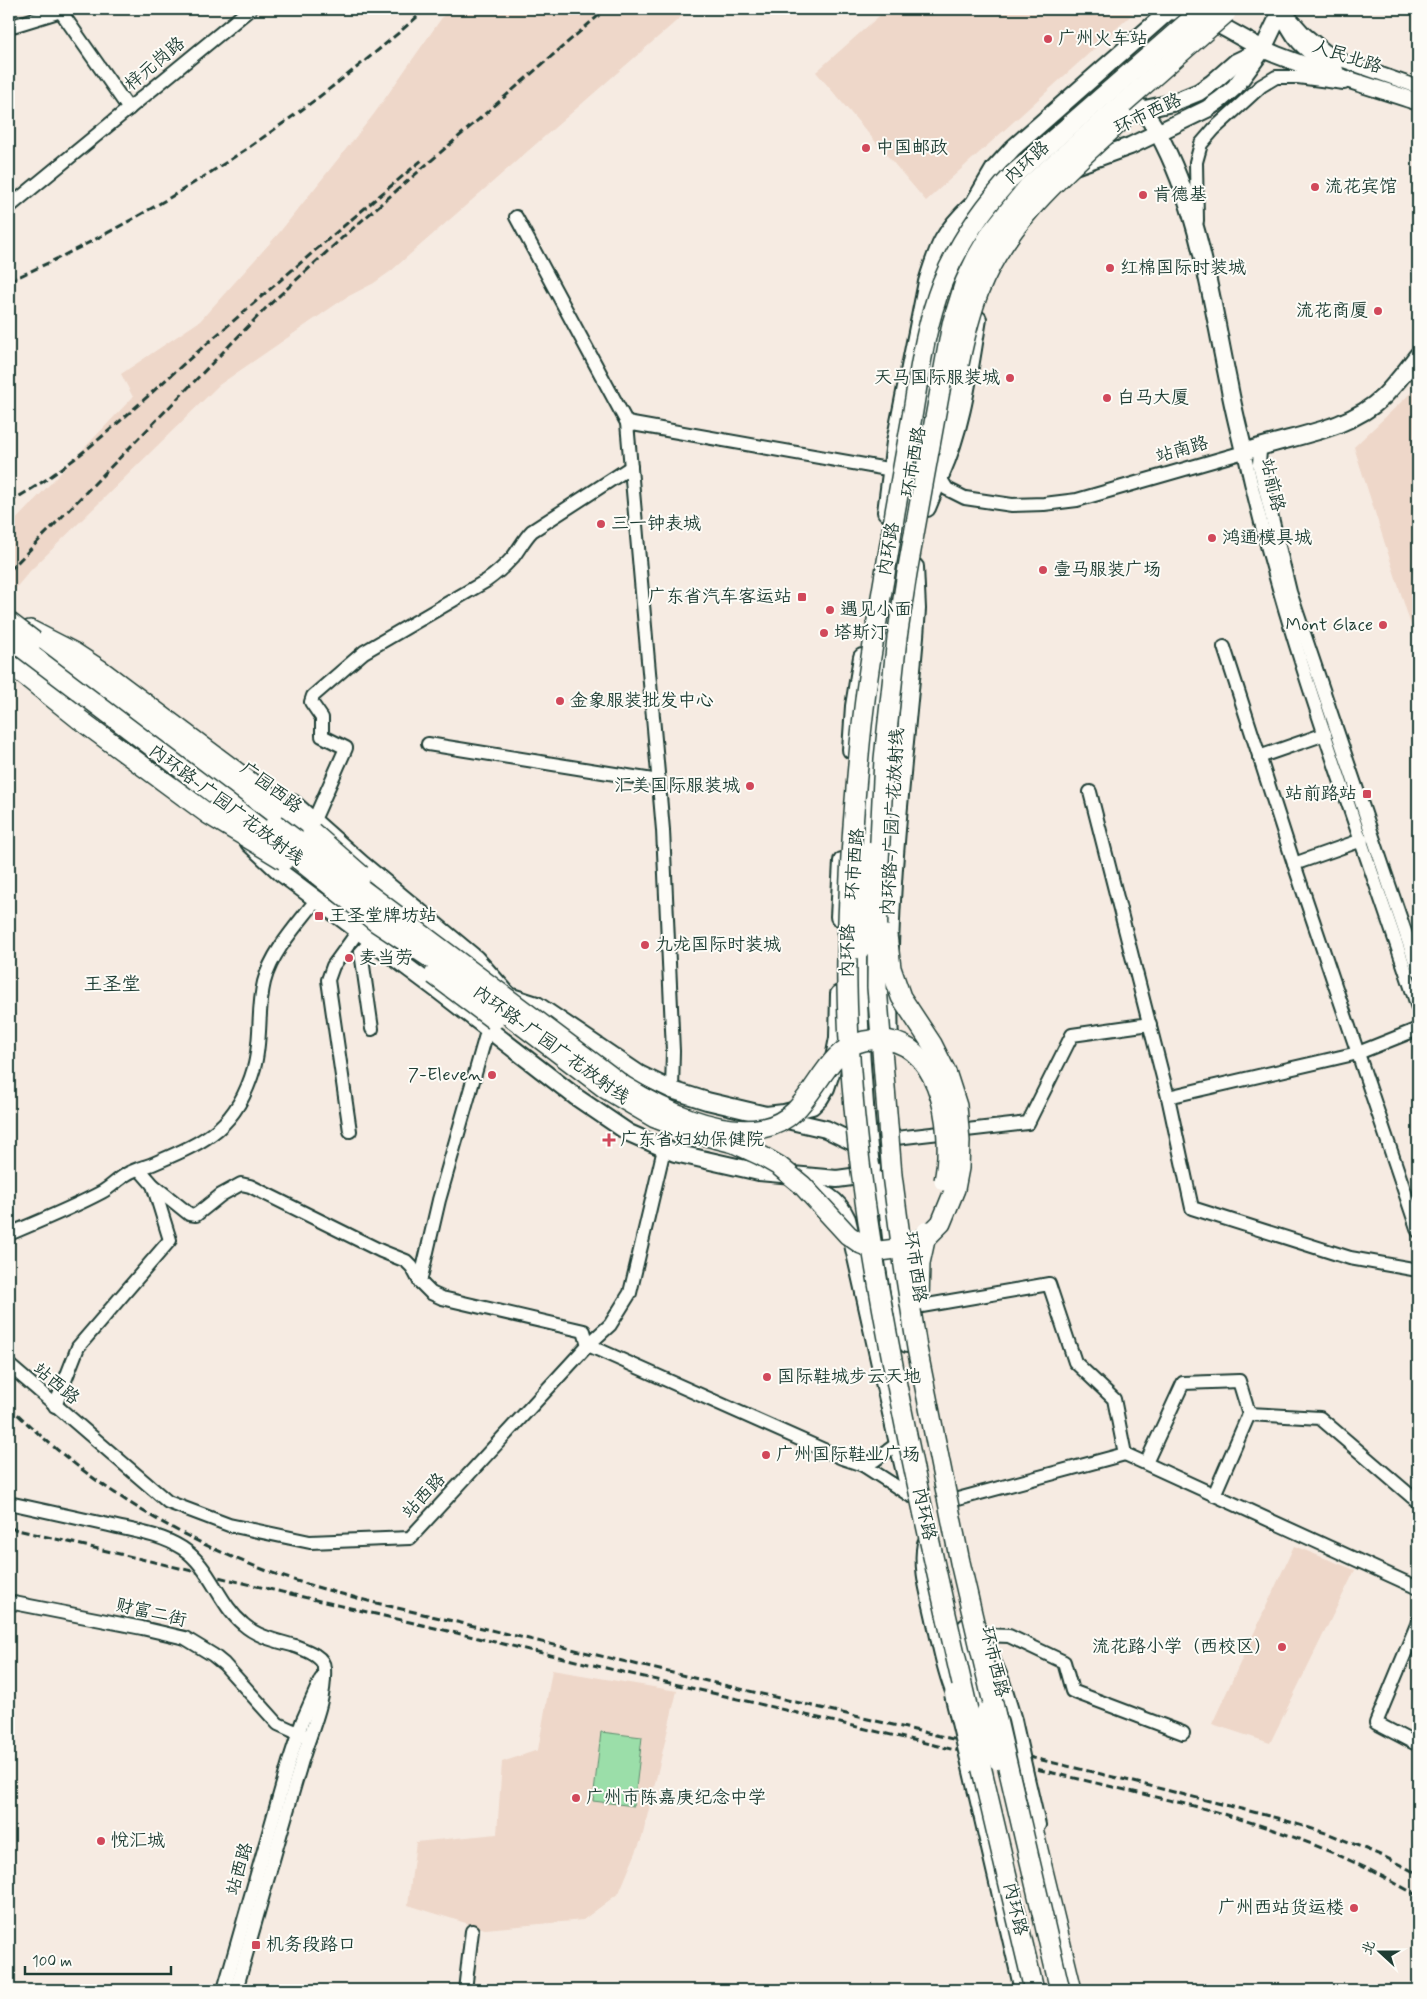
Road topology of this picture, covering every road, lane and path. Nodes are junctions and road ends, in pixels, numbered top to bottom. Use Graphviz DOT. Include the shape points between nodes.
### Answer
graph roads {
  1 [pos="250,9"];
  2 [pos="1203,9"];
  3 [pos="1282,9"];
  4 [pos="60,10"];
  5 [pos="1170,10"];
  6 [pos="1228,11"];
  7 [pos="9,28"];
  8 [pos="1263,49"];
  9 [pos="1102,69"];
  10 [pos="1345,78"];
  11 [pos="1373,87"];
  12 [pos="1418,88"];
  13 [pos="1064,102"];
  14 [pos="1418,102"];
  15 [pos="129,109"];
  16 [pos="1142,110"];
  17 [pos="1044,119"];
  18 [pos="1084,126"];
  19 [pos="1158,132"];
  20 [pos="1050,148"];
  21 [pos="1031,165"];
  22 [pos="9,207"];
  23 [pos="516,217"];
  24 [pos="995,239"];
  25 [pos="956,243"];
  26 [pos="1199,243"];
  27 [pos="985,257"];
  28 [pos="1418,355"];
  29 [pos="627,423"];
  30 [pos="920,429"];
  31 [pos="945,445"];
  32 [pos="1263,446"];
  33 [pos="1244,452"];
  34 [pos="631,467"];
  35 [pos="893,470"];
  36 [pos="940,474"];
  37 [pos="922,514"];
  38 [pos="907,567"];
  39 [pos="9,612"];
  40 [pos="9,622"];
  41 [pos="30,630"];
  42 [pos="9,638"];
  43 [pos="1224,647"];
  44 [pos="9,652"];
  45 [pos="9,663"];
  46 [pos="1326,734"];
  47 [pos="428,744"];
  48 [pos="1259,757"];
  49 [pos="659,781"];
  50 [pos="1090,792"];
  51 [pos="882,800"];
  52 [pos="899,802"];
  53 [pos="217,805"];
  54 [pos="314,820"];
  55 [pos="295,831"];
  56 [pos="1362,840"];
  57 [pos="341,846"];
  58 [pos="1294,864"];
  59 [pos="333,888"];
  60 [pos="840,888"];
  61 [pos="860,889"];
  62 [pos="317,899"];
  63 [pos="871,911"];
  64 [pos="891,913"];
  65 [pos="369,931"];
  66 [pos="457,960"];
  67 [pos="1418,970"];
  68 [pos="509,996"];
  69 [pos="1418,1008"];
  70 [pos="463,1009"];
  71 [pos="1150,1024"];
  72 [pos="488,1028"];
  73 [pos="372,1029"];
  74 [pos="1418,1029"];
  75 [pos="1358,1053"];
  76 [pos="672,1090"];
  77 [pos="1168,1097"];
  78 [pos="766,1115"];
  79 [pos="946,1128"];
  80 [pos="890,1129"];
  81 [pos="350,1131"];
  82 [pos="664,1149"];
  83 [pos="875,1155"];
  84 [pos="140,1170"];
  85 [pos="759,1172"];
  86 [pos="153,1185"];
  87 [pos="1418,1231"];
  88 [pos="9,1234"];
  89 [pos="1418,1270"];
  90 [pos="891,1279"];
  91 [pos="420,1282"];
  92 [pos="916,1308"];
  93 [pos="872,1327"];
  94 [pos="588,1345"];
  95 [pos="900,1358"];
  96 [pos="9,1365"];
  97 [pos="921,1372"];
  98 [pos="55,1406"];
  99 [pos="1249,1414"];
  100 [pos="914,1432"];
  101 [pos="896,1440"];
  102 [pos="1125,1454"];
  103 [pos="1146,1464"];
  104 [pos="863,1465"];
  105 [pos="1214,1495"];
  106 [pos="911,1496"];
  107 [pos="954,1500"];
  108 [pos="1418,1502"];
  109 [pos="9,1503"];
  110 [pos="931,1547"];
  111 [pos="1418,1588"];
  112 [pos="9,1602"];
  113 [pos="1418,1622"];
  114 [pos="955,1628"];
  115 [pos="983,1635"];
  116 [pos="950,1673"];
  117 [pos="954,1694"];
  118 [pos="985,1706"];
  119 [pos="1183,1734"];
  120 [pos="303,1736"];
  121 [pos="1418,1745"];
  122 [pos="1003,1767"];
  123 [pos="985,1793"];
  124 [pos="1030,1817"];
  125 [pos="1023,1918"];
  126 [pos="1006,1922"];
  127 [pos="472,1931"];
  128 [pos="224,1990"];
  129 [pos="236,1990"];
  130 [pos="465,1990"];
  131 [pos="1023,1990"];
  132 [pos="1034,1990"];
  133 [pos="1040,1990"];
  134 [pos="1052,1990"];
  135 [pos="1060,1990"];
  136 [pos="1066,1990"];
  137 [pos="1072,1990"];
  138 [pos="1078,1990"];
  1 -- 15 [label="street, 梓元岗路"];
  2 -- 83 [label="highway, 内环路, bridge" via="997,191 958,251 936,301 917,386 869,668 859,750 847,984 851,1070"];
  3 -- 8 [label="main road, 环市西路"];
  3 -- 10 [label="main road" via="1293,34"];
  3 -- 12 [label="street" via="1328,53"];
  4 -- 7 [label="street"];
  4 -- 15 [label="street"];
  5 -- 8 [label="main road, 人民北路" via="1211,20"];
  5 -- 9 [label="main road, 环市西路"];
  6 -- 31 [label="highway, bridge" via="1146,98 1057,180 1017,225 979,291 965,336"];
  6 -- 37 [label="highway, 内环路, bridge" via="1044,172 1013,203 984,245 965,282 952,324"];
  8 -- 10 [label="main road, 人民北路"];
  8 -- 16 [label="main road" via="1236,62 1199,92"];
  8 -- 19 [label="main road, 环市西路" via="1235,87 1221,100"];
  9 -- 13 [label="main road, 环市西路"];
  9 -- 16 [label="main road, 站前路"];
  10 -- 11 [label="main road, 人民北路"];
  11 -- 14 [label="main road, 人民北路"];
  11 -- 26 [label="street" via="1285,76 1276,77 1261,86 1201,144 1195,172"];
  13 -- 17 [label="main road, 环市西路"];
  13 -- 18 [label="main road"];
  13 -- 20 [label="main road"];
  15 -- 22 [label="street, 梓元岗路"];
  16 -- 18 [label="main road"];
  16 -- 19 [label="main road, 站前路"];
  17 -- 21 [label="main road"];
  17 -- 25 [label="main road, 环市西路" via="998,164 972,205"];
  18 -- 20 [label="main road"];
  19 -- 24 [label="main road, 环市西路" via="1058,174 1034,192"];
  19 -- 26 [label="main road, 站前路" via="1183,192"];
  20 -- 21 [label="main road"];
  21 -- 25 [label="main road" via="988,216"];
  23 -- 29 [label="street"];
  24 -- 27 [label="main road, 环市西路"];
  24 -- 36 [label="main road" via="953,447"];
  25 -- 27 [label="main road"];
  25 -- 30 [label="main road, 环市西路"];
  25 -- 35 [label="main road" via="935,256 895,442"];
  26 -- 33 [label="main road, 站前路"];
  27 -- 37 [label="main road, 环市西路" via="958,331"];
  28 -- 32 [label="main road, 站南路" via="1382,398 1351,418"];
  29 -- 34 [label="street"];
  29 -- 35 [label="street"];
  30 -- 38 [label="highway"];
  30 -- 61 [label="main road, 环市西路" via="888,595 874,694"];
  31 -- 36 [label="main road"];
  32 -- 33 [label="main road, 站南路"];
  32 -- 67 [label="street, 站前路" via="1259,464 1290,592"];
  33 -- 36 [label="street, 站南路" via="1077,500 1044,504 1012,505 965,498 947,489"];
  33 -- 46 [label="street, 站前路" via="1274,576"];
  34 -- 49 [label="street"];
  34 -- 54 [label="street" via="525,537 514,556 486,581 364,652 313,696 311,702 322,718 322,736 346,748"];
  35 -- 60 [label="main road" via="854,706"];
  36 -- 37 [label="main road"];
  37 -- 38 [label="main road, 环市西路"];
  37 -- 65 [label="highway, 内环路-广园广花放射线, bridge" via="892,785 887,931 895,982 946,1072 960,1125 955,1189 941,1223 928,1236 890,1251 861,1244 779,1166 748,1149 670,1124 622,1099 453,973"];
  37 -- 97 [label="highway, 内环路, bridge" via="897,638 888,718 877,937 878,1016 892,1174"];
  38 -- 51 [label="main road, 环市西路"];
  38 -- 52 [label="main road" via="917,609"];
  38 -- 83 [label="highway, bridge" via="878,719 861,930 858,1011"];
  39 -- 41 [label="main road, 广园西路"];
  40 -- 66 [label="highway, 内环路-广园广花放射线, bridge"];
  41 -- 54 [label="main road" via="68,643 104,663"];
  41 -- 55 [label="main road, 广园西路"];
  41 -- 66 [label="highway, bridge" via="73,652 136,696 294,815"];
  42 -- 59 [label="highway, 内环路-广园广花放射线, bridge" via="261,829"];
  43 -- 48 [label="street"];
  44 -- 53 [label="main road"];
  45 -- 59 [label="highway, bridge" via="208,814"];
  46 -- 48 [label="street"];
  46 -- 56 [label="street, 站前路"];
  47 -- 49 [label="street"];
  48 -- 58 [label="street"];
  49 -- 76 [label="street" via="669,931"];
  50 -- 71 [label="street"];
  51 -- 52 [label="main road"];
  51 -- 63 [label="main road, 环市西路"];
  52 -- 64 [label="main road"];
  53 -- 62 [label="main road" via="254,850"];
  53 -- 70 [label="main road" via="474,994"];
  54 -- 57 [label="main road"];
  55 -- 57 [label="main road"];
  55 -- 68 [label="main road, 广园西路"];
  56 -- 58 [label="street"];
  56 -- 69 [label="street, 站前路"];
  57 -- 68 [label="main road" via="469,954"];
  58 -- 75 [label="street"];
  59 -- 65 [label="highway, 内环路-广园广花放射线, bridge"];
  60 -- 61 [label="main road"];
  60 -- 78 [label="main road" via="838,1038 827,1087 812,1106"];
  61 -- 83 [label="main road, 环市西路" via="860,1060"];
  62 -- 65 [label="main road"];
  62 -- 84 [label="street" via="269,966 254,1068 232,1114 219,1130 195,1146"];
  63 -- 64 [label="main road"];
  63 -- 80 [label="main road, 环市西路" via="872,997"];
  64 -- 80 [label="main road"];
  65 -- 70 [label="main road"];
  65 -- 73 [label="street" via="361,952"];
  65 -- 81 [label="street" via="332,966 328,980"];
  65 -- 110 [label="highway, bridge" via="404,950 610,1105 683,1140 792,1168 830,1195 845,1219 858,1251"];
  66 -- 79 [label="highway, 内环路-广园广花放射线, bridge" via="624,1086 659,1106 696,1120 740,1130 764,1128 784,1120 802,1104 844,1049 878,1040 907,1047 926,1065 938,1093"];
  68 -- 76 [label="main road" via="537,1004 638,1074"];
  70 -- 72 [label="main road"];
  71 -- 77 [label="street"];
  71 -- 80 [label="street" via="1072,1035 1028,1123"];
  72 -- 82 [label="main road" via="604,1118"];
  72 -- 91 [label="street" via="439,1200"];
  74 -- 75 [label="street"];
  75 -- 77 [label="street"];
  75 -- 87 [label="street"];
  76 -- 78 [label="main road"];
  77 -- 89 [label="street" via="1192,1208 1350,1258"];
  78 -- 83 [label="main road" via="826,1129"];
  79 -- 97 [label="highway, 内环路, bridge" via="945,1175 920,1263"];
  80 -- 83 [label="main road, 环市西路"];
  82 -- 85 [label="main road"];
  82 -- 94 [label="street, 站西路" via="630,1293 610,1325"];
  83 -- 85 [label="main road" via="859,1176 837,1179"];
  83 -- 90 [label="main road, 环市西路"];
  83 -- 92 [label="main road"];
  83 -- 110 [label="highway, 内环路, bridge" via="875,1266"];
  84 -- 86 [label="street"];
  84 -- 88 [label="street" via="127,1174 75,1206"];
  85 -- 93 [label="main road" via="822,1192 840,1206"];
  86 -- 91 [label="street" via="190,1214 196,1215 241,1184 250,1186 406,1262"];
  86 -- 98 [label="street" via="170,1240 78,1347"];
  90 -- 93 [label="main road"];
  90 -- 95 [label="main road, 环市西路"];
  90 -- 118 [label="main road, 环市西路"];
  91 -- 94 [label="street" via="442,1298 584,1331"];
  92 -- 102 [label="street" via="1049,1284 1076,1362 1114,1399"];
  92 -- 107 [label="main road"];
  93 -- 95 [label="main road"];
  93 -- 101 [label="main road"];
  94 -- 98 [label="street, 站西路" via="410,1538 310,1542 225,1524 168,1502"];
  94 -- 104 [label="street"];
  95 -- 100 [label="main road, 环市西路"];
  96 -- 98 [label="street, 站西路"];
  97 -- 135 [label="highway, 内环路, bridge" via="960,1562"];
  99 -- 103 [label="street" via="1239,1381 1182,1383"];
  99 -- 105 [label="street"];
  99 -- 108 [label="street" via="1320,1418"];
  100 -- 101 [label="street"];
  100 -- 110 [label="main road, 环市西路"];
  101 -- 104 [label="street" via="875,1460"];
  101 -- 106 [label="main road"];
  102 -- 103 [label="street"];
  102 -- 107 [label="street"];
  103 -- 105 [label="street"];
  104 -- 106 [label="street"];
  105 -- 111 [label="street"];
  106 -- 110 [label="main road"];
  107 -- 115 [label="main road"];
  109 -- 120 [label="street, 站西路, bridge" via="136,1531 183,1548 244,1626 319,1659 324,1668 323,1675"];
  110 -- 114 [label="main road, 环市西路"];
  110 -- 116 [label="main road"];
  110 -- 117 [label="street" via="922,1557 924,1578 943,1663"];
  110 -- 132 [label="highway, 内环路, bridge"];
  112 -- 120 [label="street, 财富二街" via="185,1638 224,1664 278,1724"];
  113 -- 121 [label="street" via="1376,1723"];
  114 -- 116 [label="main road"];
  114 -- 118 [label="main road, 环市西路"];
  115 -- 118 [label="main road"];
  115 -- 119 [label="street" via="1009,1636 1064,1662 1072,1692"];
  115 -- 122 [label="street, bridge" via="1003,1681 1015,1720"];
  116 -- 117 [label="main road"];
  117 -- 122 [label="main road, bridge"];
  118 -- 122 [label="main road, 环市西路, bridge"];
  118 -- 122 [label="main road, bridge" via="999,1737"];
  120 -- 128 [label="street, 站西路"];
  120 -- 129 [label="street, 站西路"];
  122 -- 123 [label="main road"];
  122 -- 124 [label="main road"];
  122 -- 134 [label="main road, 环市西路"];
  122 -- 136 [label="main road"];
  122 -- 138 [label="street"];
  123 -- 125 [label="main road"];
  123 -- 126 [label="main road"];
  124 -- 137 [label="highway"];
  125 -- 126 [label="street"];
  125 -- 133 [label="main road"];
  126 -- 131 [label="main road"];
  127 -- 130 [label="street"];
}
